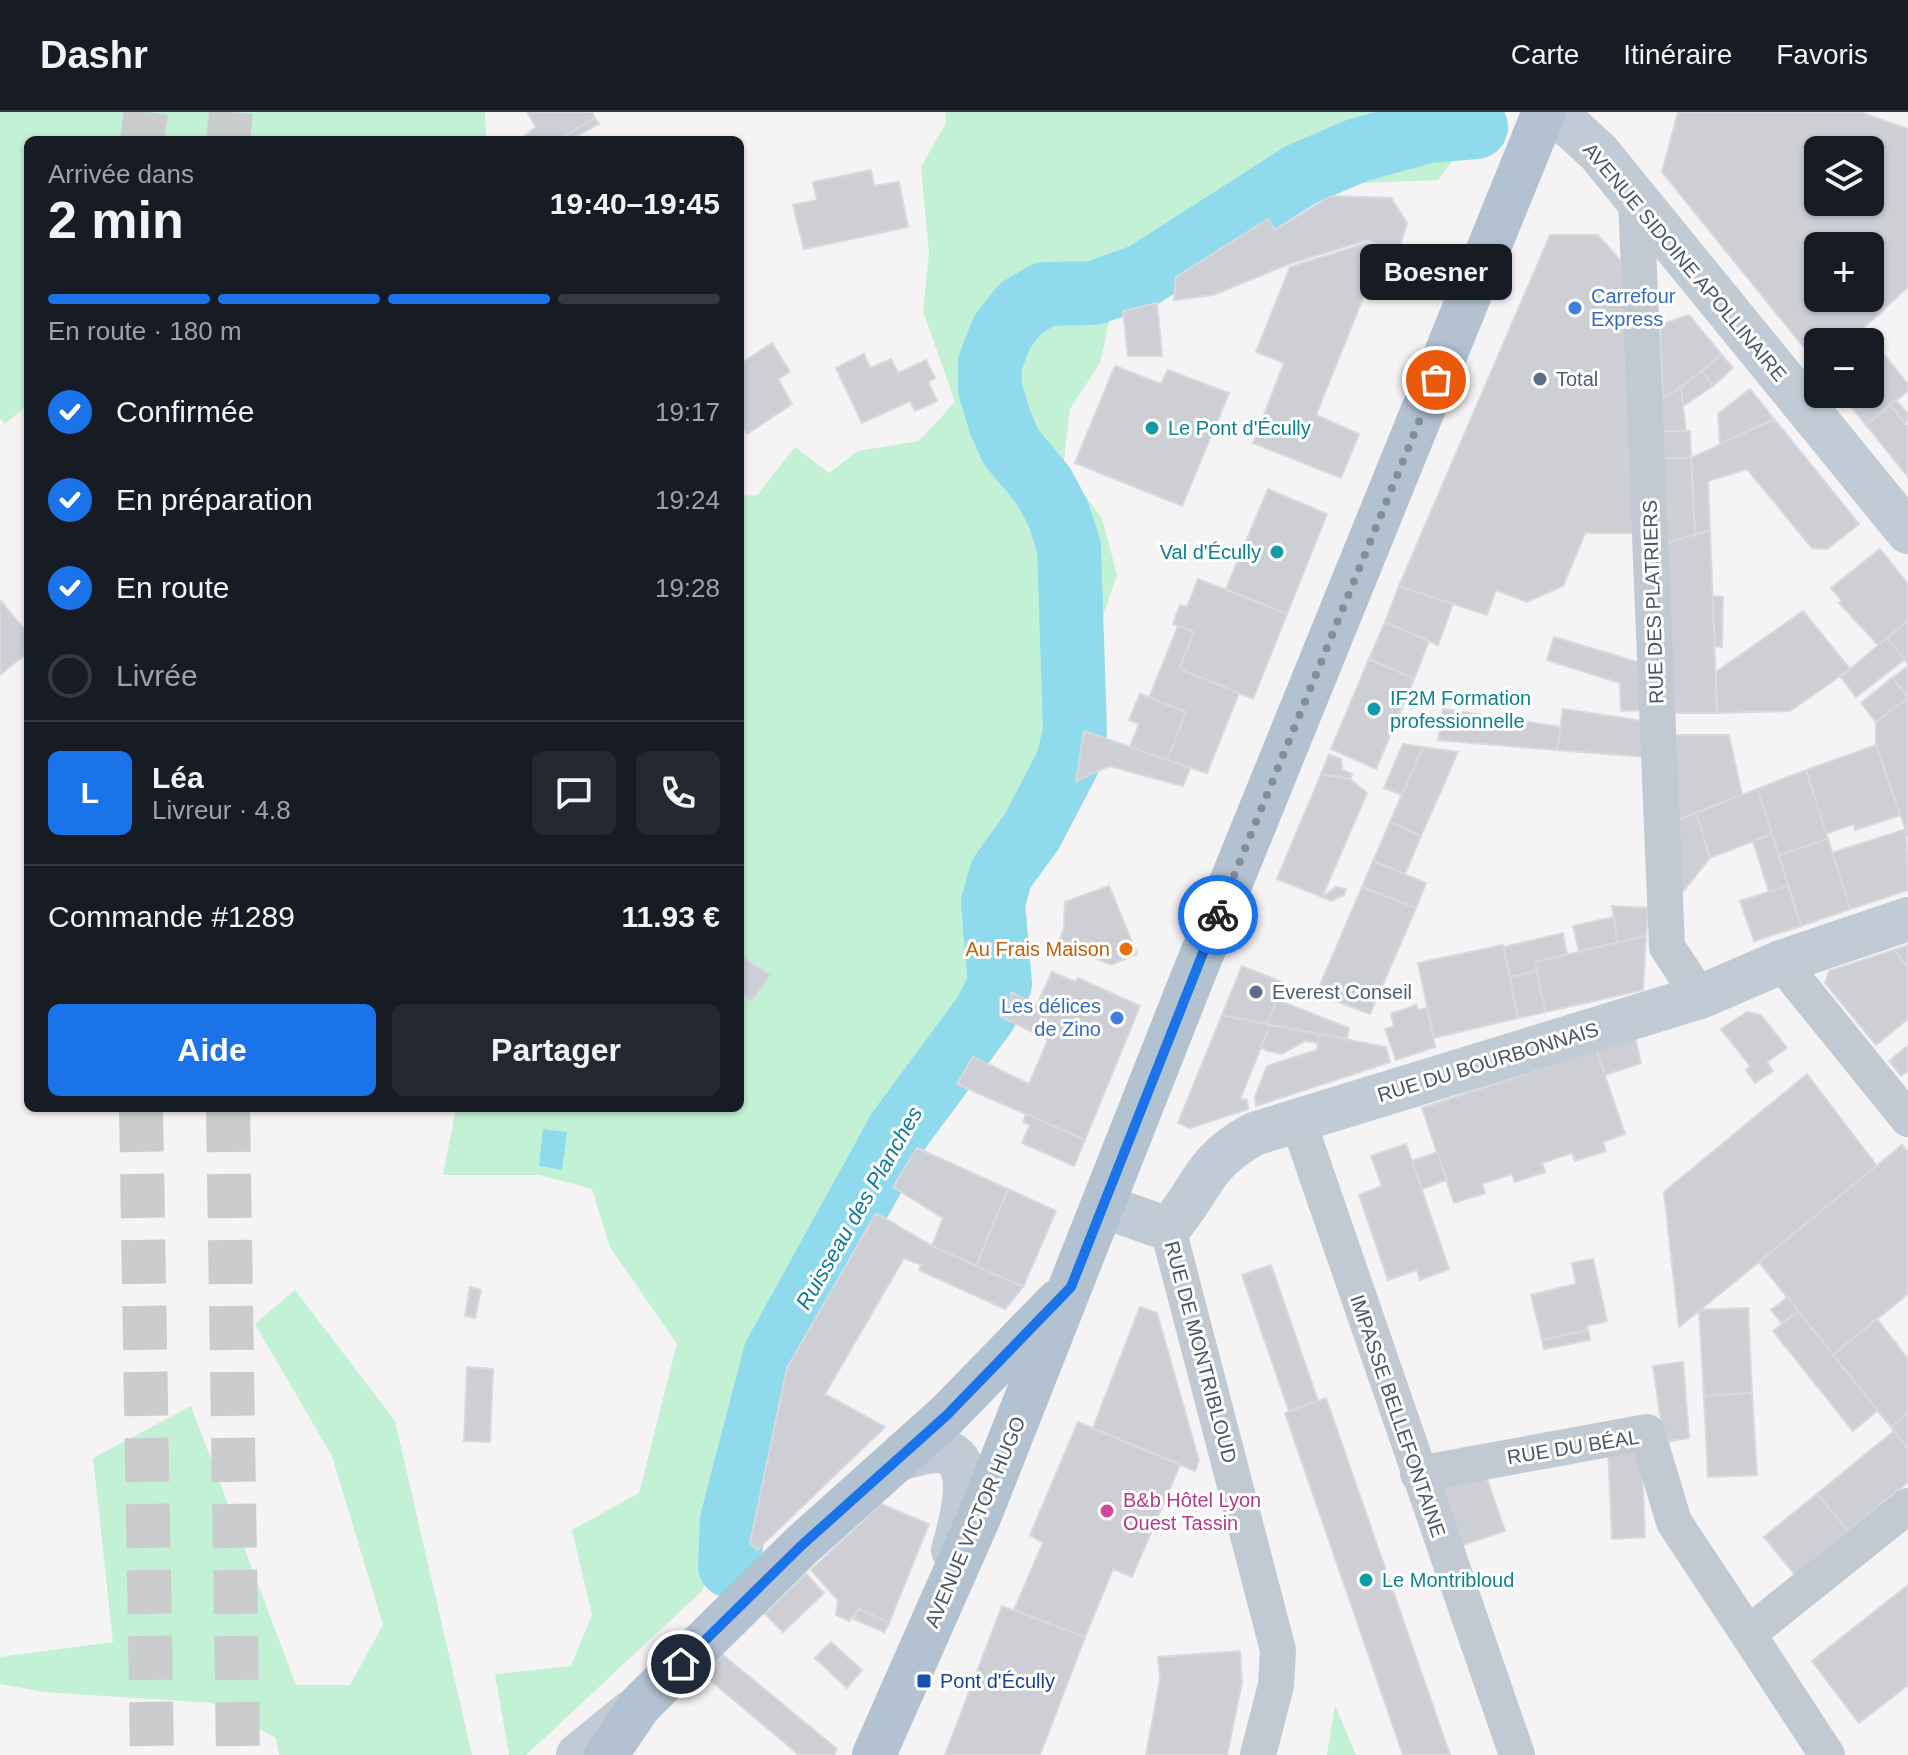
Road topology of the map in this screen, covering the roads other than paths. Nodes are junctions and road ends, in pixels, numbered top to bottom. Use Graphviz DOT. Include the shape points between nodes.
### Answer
graph roads {
  1 [pos="1544,112"];
  2 [pos="1636,198"];
  3 [pos="1908,532"];
  4 [pos="1908,919"];
  5 [pos="1781,962"];
  6 [pos="1700,997"];
  7 [pos="1908,1119"];
  8 [pos="1298,1121"];
  9 [pos="1103,1206"];
  10 [pos="1168,1229"];
  11 [pos="1071,1287"];
  12 [pos="901,1458"];
  13 [pos="1418,1474"];
  14 [pos="1908,1506"];
  15 [pos="931,1625"];
  16 [pos="1748,1634"];
  17 [pos="640,1705"];
  18 [pos="578,1755"];
  19 [pos="606,1755"];
  20 [pos="874,1755"];
  21 [pos="1258,1755"];
  22 [pos="1517,1755"];
  23 [pos="1827,1755"];
  1 -- 2 [label="main road, AVENUE SIDOINE APOLLINAIRE" via="1583,138"];
  1 -- 9 [label="main road, AVENUE VICTOR HUGO"];
  2 -- 3 [label="main road, AVENUE SIDOINE APOLLINAIRE"];
  2 -- 6 [label="street, RUE DES PLATRIERS" via="1667,947"];
  4 -- 5 [label="main road, RUE DU BOURBONNAIS"];
  5 -- 6 [label="main road, RUE DU BOURBONNAIS"];
  5 -- 7 [label="street"];
  6 -- 8 [label="main road, RUE DU BOURBONNAIS"];
  8 -- 10 [label="main road, RUE DU BOURBONNAIS" via="1229,1148 1211,1165"];
  8 -- 13 [label="street, IMPASSE BELLEFONTAINE"];
  9 -- 10 [label="main road"];
  9 -- 11 [label="main road, AVENUE VICTOR HUGO"];
  10 -- 21 [label="street, RUE DE MONTRIBLOUD" via="1278,1650 1276,1685"];
  11 -- 12 [label="main road"];
  11 -- 15 [label="main road, AVENUE VICTOR HUGO"];
  12 -- 15 [label="main road" via="940,1451 954,1458 964,1473 965,1509"];
  12 -- 17 [label="main road" via="793,1554"];
  13 -- 16 [label="street, RUE DU BÉAL" via="1647,1432 1674,1522"];
  13 -- 22 [label="street, IMPASSE BELLEFONTAINE"];
  14 -- 16 [label="street"];
  15 -- 20 [label="main road, AVENUE VICTOR HUGO"];
  16 -- 23 [label="street, RUE DU BÉAL"];
  17 -- 18 [label="main road"];
  17 -- 19 [label="main road"];
}
